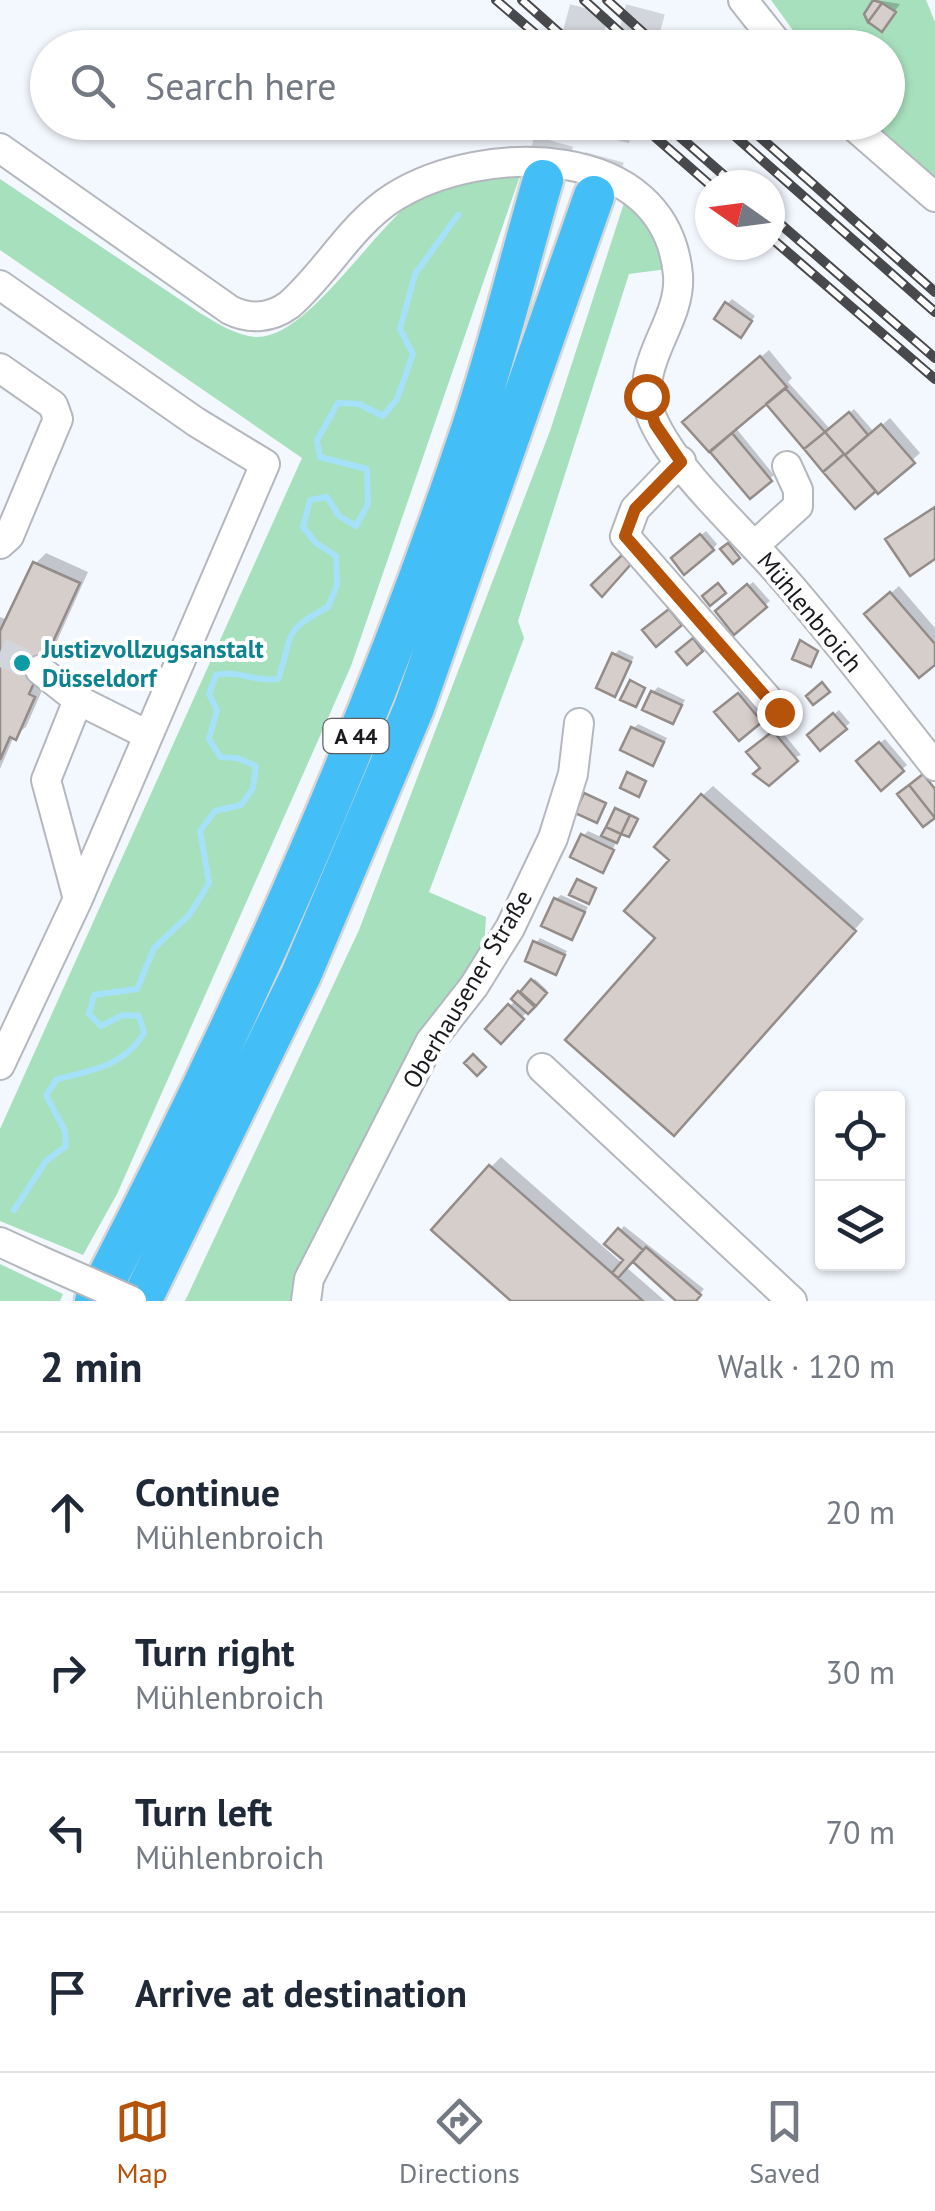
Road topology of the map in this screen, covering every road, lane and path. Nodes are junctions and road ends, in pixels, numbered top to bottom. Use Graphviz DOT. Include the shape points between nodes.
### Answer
graph roads {
  1 [pos="743,0"];
  2 [pos="767,30"];
  3 [pos="867,140"];
  4 [pos="0,148"];
  5 [pos="543,180"];
  6 [pos="594,196"];
  7 [pos="935,197"];
  8 [pos="0,285"];
  9 [pos="0,368"];
  10 [pos="681,462"];
  11 [pos="786,466"];
  12 [pos="0,544"];
  13 [pos="755,546"];
  14 [pos="40,670"];
  15 [pos="78,700"];
  16 [pos="779,712"];
  17 [pos="579,723"];
  18 [pos="146,734"];
  19 [pos="935,766"];
  20 [pos="78,899"];
  21 [pos="0,1065"];
  22 [pos="542,1068"];
  23 [pos="0,1242"];
  24 [pos="126,1292"];
  25 [pos="306,1301"];
  26 [pos="792,1301"];
  1 -- 2 [label="street"];
  3 -- 7 [label="street"];
  4 -- 10 [label="street, Mühlenbroich" via="230,310 252,318 289,305 395,196 454,168 498,160 559,164 629,191 667,233 678,274 646,396 655,424"];
  5 -- 24 [label="highway, A 44" via="472,426 374,693"];
  6 -- 24 [label="highway, A 44" via="414,708 300,975"];
  8 -- 18 [label="street" via="265,464"];
  9 -- 12 [label="street" via="53,405 58,419"];
  10 -- 13 [label="street, Mühlenbroich"];
  10 -- 16 [label="street" via="635,509 625,536"];
  11 -- 13 [label="street" via="798,506"];
  13 -- 19 [label="street, Mühlenbroich"];
  14 -- 15 [label="street"];
  15 -- 18 [label="street"];
  15 -- 20 [label="street" via="46,780"];
  17 -- 25 [label="street, Oberhausener Straße" via="573,774 552,838 510,928 430,1042 309,1279"];
  18 -- 20 [label="street"];
  20 -- 21 [label="street"];
  22 -- 26 [label="street"];
  23 -- 24 [label="street, bridge"];
}
